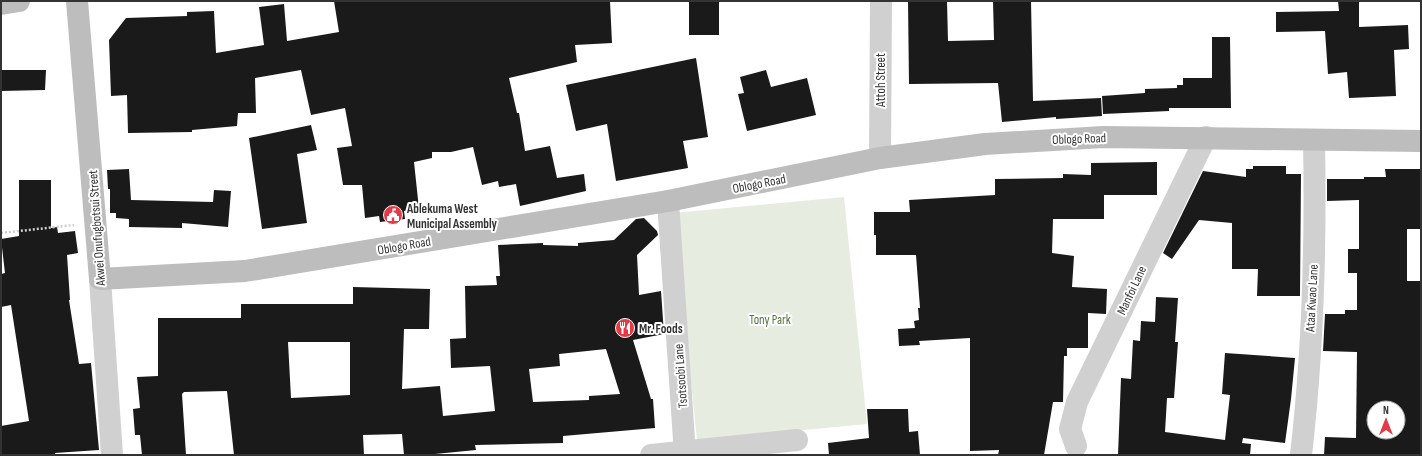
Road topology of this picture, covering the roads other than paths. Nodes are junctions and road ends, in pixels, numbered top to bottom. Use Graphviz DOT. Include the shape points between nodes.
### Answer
graph roads {
  1 [pos="19,1"];
  2 [pos="77,1"];
  3 [pos="881,1"];
  4 [pos="1,4"];
  5 [pos="1206,137"];
  6 [pos="1314,140"];
  7 [pos="1421,141"];
  8 [pos="880,158"];
  9 [pos="668,201"];
  10 [pos="100,279"];
  11 [pos="1088,422"];
  12 [pos="797,440"];
  13 [pos="1075,451"];
  14 [pos="685,453"];
  15 [pos="112,455"];
  16 [pos="651,455"];
  17 [pos="1300,455"];
  1 -- 4 [label="main road"];
  2 -- 10 [label="main road, Akwei Onufugbotsui Street"];
  3 -- 8 [label="street, Attoh Street"];
  5 -- 6 [label="main road, Oblogo Road"];
  5 -- 8 [label="main road, Oblogo Road" via="1044,140 984,144"];
  5 -- 13 [label="street, Manfoi Lane" via="1077,402 1070,429"];
  6 -- 7 [label="main road, Oblogo Road"];
  6 -- 17 [label="street, Ataa Kwao Lane" via="1315,221 1309,348"];
  8 -- 9 [label="main road, Oblogo Road"];
  9 -- 10 [label="main road, Oblogo Road" via="245,271"];
  9 -- 14 [label="street, Tsotsoobi Lane"];
  10 -- 15 [label="street, Akwei Onufugbotsui Street"];
  11 -- 13 [label="street, Manfoi Lane"];
  12 -- 14 [label="street"];
  14 -- 16 [label="street"];
}
